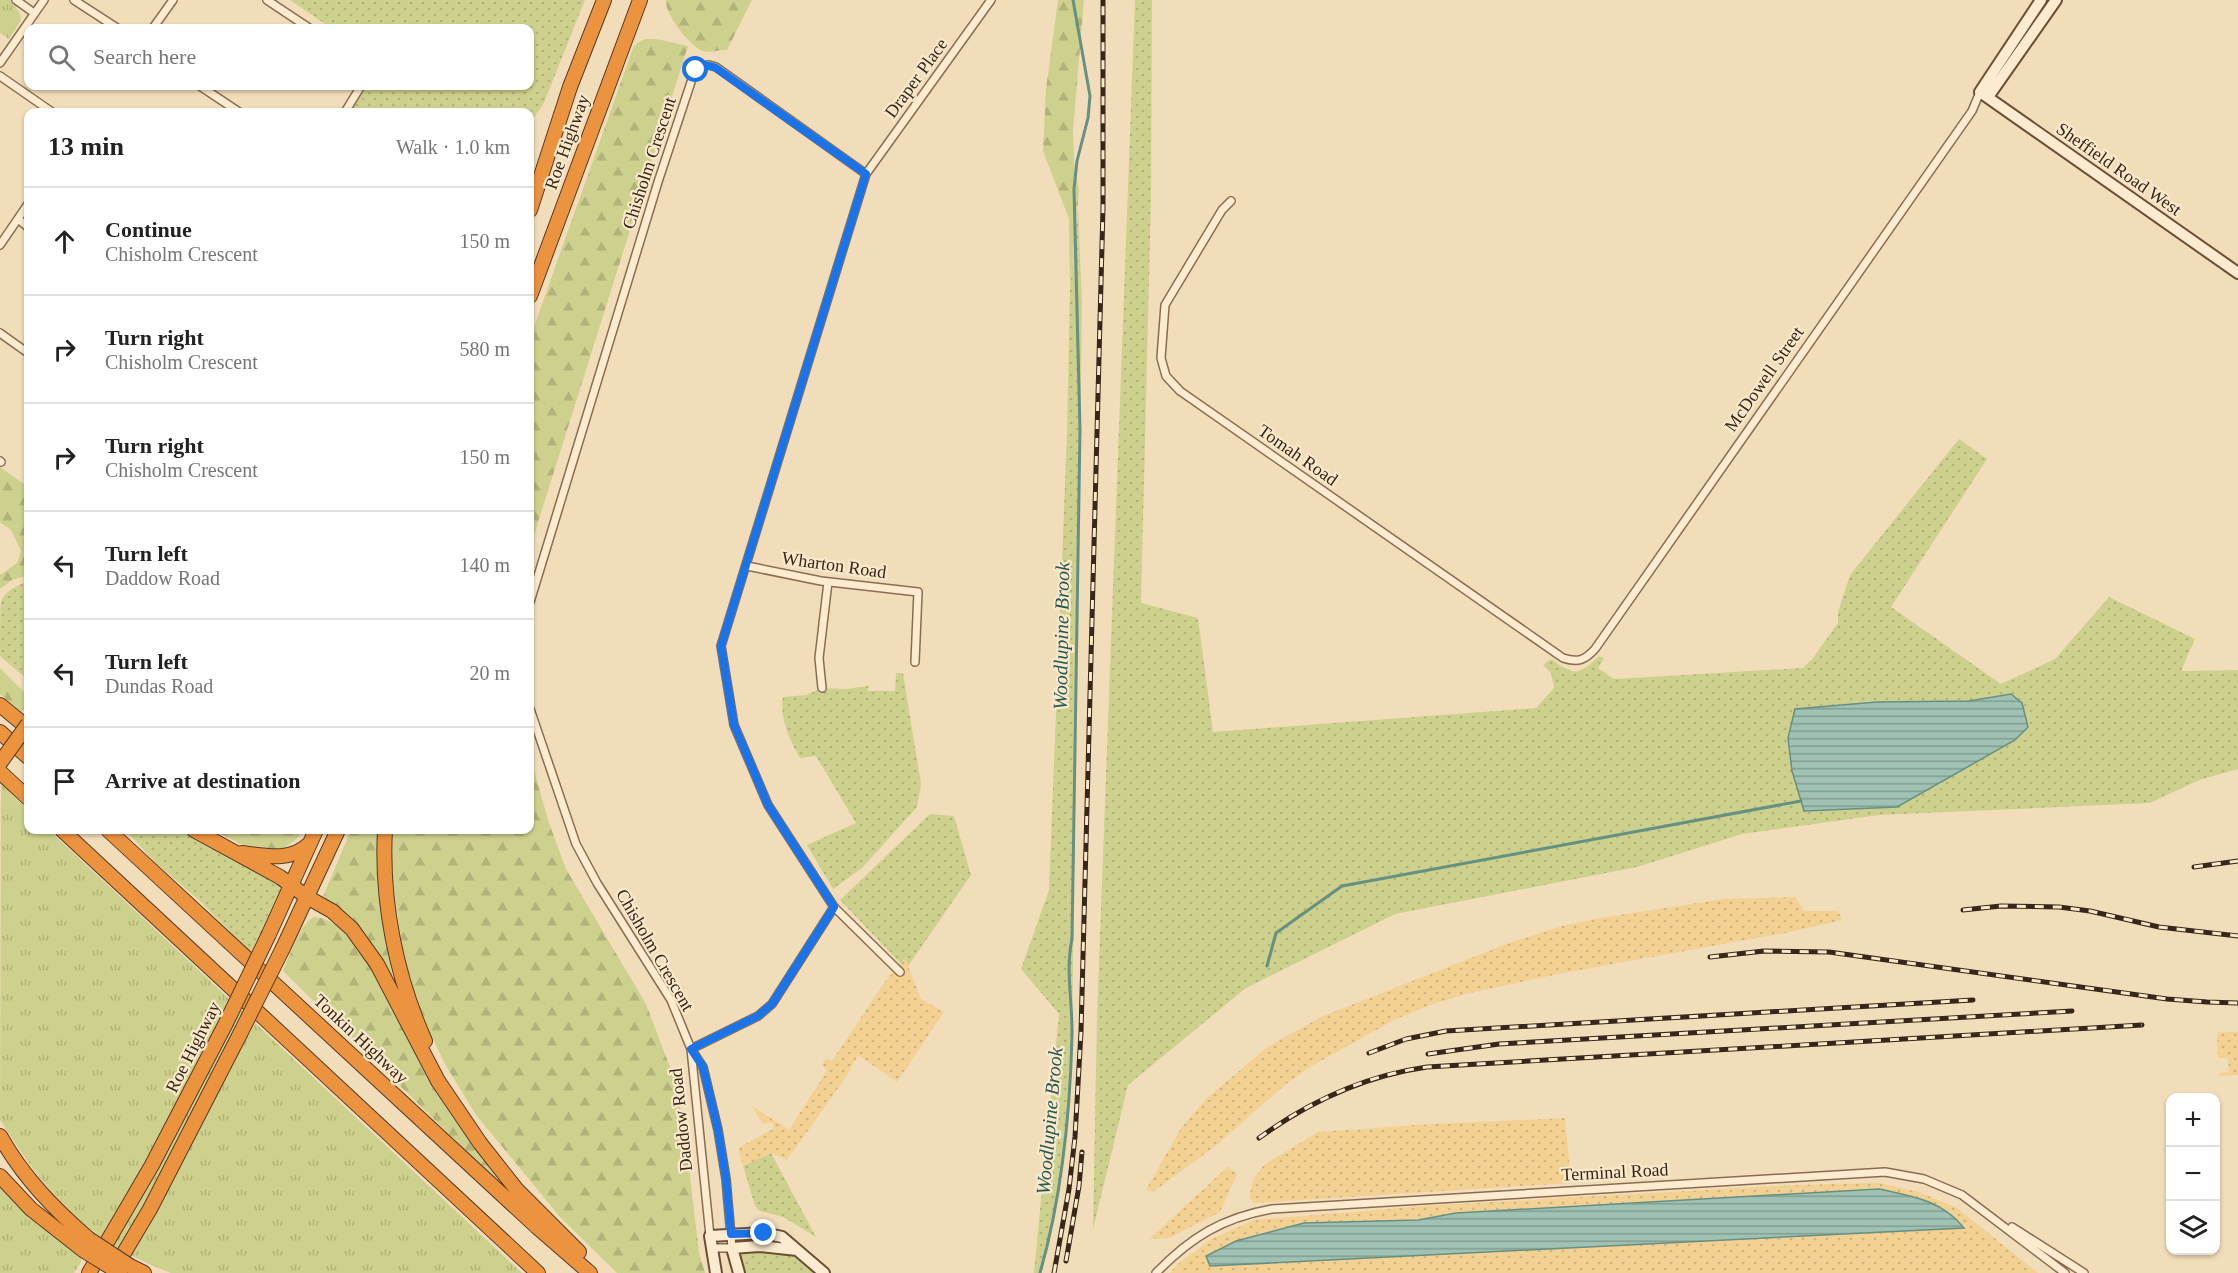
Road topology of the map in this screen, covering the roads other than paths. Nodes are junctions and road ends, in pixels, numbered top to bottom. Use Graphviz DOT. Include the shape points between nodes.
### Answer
graph roads {
  1 [pos="16,0"];
  2 [pos="44,0"];
  3 [pos="74,0"];
  4 [pos="173,0"];
  5 [pos="267,0"];
  6 [pos="604,0"];
  7 [pos="640,0"];
  8 [pos="991,0"];
  9 [pos="2056,0"];
  10 [pos="2037,1"];
  11 [pos="2048,11"];
  12 [pos="34,13"];
  13 [pos="27,24"];
  14 [pos="111,24"];
  15 [pos="156,24"];
  16 [pos="303,24"];
  17 [pos="24,28"];
  18 [pos="0,63"];
  19 [pos="0,76"];
  20 [pos="570,87"];
  21 [pos="206,90"];
  22 [pos="359,90"];
  23 [pos="1984,95"];
  24 [pos="46,108"];
  25 [pos="233,108"];
  26 [pos="348,108"];
  27 [pos="534,172"];
  28 [pos="866,174"];
  29 [pos="534,198"];
  30 [pos="1231,201"];
  31 [pos="24,210"];
  32 [pos="18,219"];
  33 [pos="24,223"];
  34 [pos="0,245"];
  35 [pos="2238,273"];
  36 [pos="534,285"];
  37 [pos="0,333"];
  38 [pos="24,350"];
  39 [pos="747,566"];
  40 [pos="828,582"];
  41 [pos="534,589"];
  42 [pos="1579,661"];
  43 [pos="915,662"];
  44 [pos="822,688"];
  45 [pos="0,705"];
  46 [pos="534,721"];
  47 [pos="24,725"];
  48 [pos="24,730"];
  49 [pos="0,732"];
  50 [pos="24,753"];
  51 [pos="0,763"];
  52 [pos="0,772"];
  53 [pos="24,794"];
  54 [pos="66,834"];
  55 [pos="112,834"];
  56 [pos="201,834"];
  57 [pos="314,834"];
  58 [pos="336,834"];
  59 [pos="385,834"];
  60 [pos="310,844"];
  61 [pos="234,852"];
  62 [pos="291,886"];
  63 [pos="307,897"];
  64 [pos="834,907"];
  65 [pos="900,972"];
  66 [pos="691,1049"];
  67 [pos="466,1123"];
  68 [pos="0,1136"];
  69 [pos="0,1176"];
  70 [pos="1977,1205"];
  71 [pos="731,1234"];
  72 [pos="710,1236"];
  73 [pos="86,1245"];
  74 [pos="711,1248"];
  75 [pos="732,1248"];
  76 [pos="797,1250"];
  77 [pos="125,1270"];
  78 [pos="88,1273"];
  79 [pos="112,1273"];
  80 [pos="144,1273"];
  81 [pos="538,1273"];
  82 [pos="590,1273"];
  83 [pos="599,1273"];
  84 [pos="716,1273"];
  85 [pos="739,1273"];
  86 [pos="824,1273"];
  87 [pos="1156,1273"];
  88 [pos="2065,1273"];
  89 [pos="2084,1273"];
  1 -- 12 [label="street"];
  2 -- 12 [label="street"];
  3 -- 14 [label="street"];
  4 -- 15 [label="street"];
  5 -- 16 [label="street"];
  6 -- 20 [label="highway, Roe Highway"];
  7 -- 36 [label="highway, Roe Highway"];
  8 -- 28 [label="street, Draper Place"];
  9 -- 11 [label="street, McDowell Street"];
  10 -- 11 [label="street"];
  10 -- 23 [label="street, McDowell Street"];
  11 -- 23 [label="street, McDowell Street"];
  12 -- 13 [label="street"];
  17 -- 18 [label="street"];
  19 -- 24 [label="street"];
  20 -- 27 [label="highway"];
  20 -- 29 [label="highway, Roe Highway"];
  21 -- 25 [label="street"];
  22 -- 26 [label="street"];
  23 -- 35 [label="street, Sheffield Road West"];
  23 -- 42 [label="street, McDowell Street" via="1595,649"];
  28 -- 39 [label="street"];
  28 -- 41 [label="street, Chisholm Crescent" via="716,68 709,65 696,70"];
  30 -- 42 [label="street, Tomah Road" via="1165,305 1161,358 1166,376 1180,391 1563,658"];
  31 -- 32 [label="street"];
  32 -- 33 [label="street"];
  32 -- 34 [label="street"];
  37 -- 38 [label="street"];
  39 -- 40 [label="street, Wharton Road"];
  39 -- 64 [label="street" via="721,646 734,725 768,805"];
  40 -- 43 [label="street, Wharton Road" via="918,592"];
  40 -- 44 [label="street" via="819,658"];
  45 -- 47 [label="highway"];
  46 -- 66 [label="street, Chisholm Crescent" via="576,844 671,1000"];
  48 -- 51 [label="highway, bridge"];
  49 -- 50 [label="highway"];
  52 -- 53 [label="highway"];
  54 -- 81 [label="highway"];
  55 -- 82 [label="highway, Tonkin Highway"];
  56 -- 61 [label="highway"];
  57 -- 60 [label="highway, Roe Highway"];
  58 -- 63 [label="highway, Roe Highway"];
  59 -- 67 [label="highway" via="387,903 401,972 418,1027"];
  60 -- 61 [label="highway" via="297,854 284,857"];
  60 -- 62 [label="highway, Roe Highway"];
  61 -- 62 [label="highway"];
  62 -- 63 [label="highway"];
  62 -- 78 [label="highway, Roe Highway, bridge" via="152,1165"];
  63 -- 67 [label="highway" via="352,929 369,951 438,1081"];
  63 -- 79 [label="highway, Roe Highway, bridge" via="160,1190"];
  64 -- 65 [label="street"];
  64 -- 66 [label="street" via="772,1004 758,1016"];
  66 -- 71 [label="street, Daddow Road" via="703,1067 718,1130"];
  66 -- 72 [label="street, Daddow Road"];
  67 -- 83 [label="highway" via="517,1190"];
  68 -- 73 [label="highway" via="39,1191"];
  69 -- 73 [label="highway" via="31,1209"];
  70 -- 87 [label="street, Terminal Road" via="1924,1179 1885,1172 1295,1206 1256,1212 1218,1225 1190,1241"];
  70 -- 88 [label="street, Terminal Road"];
  70 -- 89 [label="street"];
  71 -- 72 [label="street"];
  71 -- 75 [label="street, Daddow Road"];
  71 -- 76 [label="street" via="782,1237"];
  72 -- 74 [label="street, Daddow Road"];
  73 -- 77 [label="highway, bridge"];
  74 -- 75 [label="street"];
  74 -- 84 [label="street, Daddow Road"];
  75 -- 76 [label="street"];
  75 -- 85 [label="street, Daddow Road"];
  76 -- 86 [label="street"];
  77 -- 80 [label="highway"];
}
